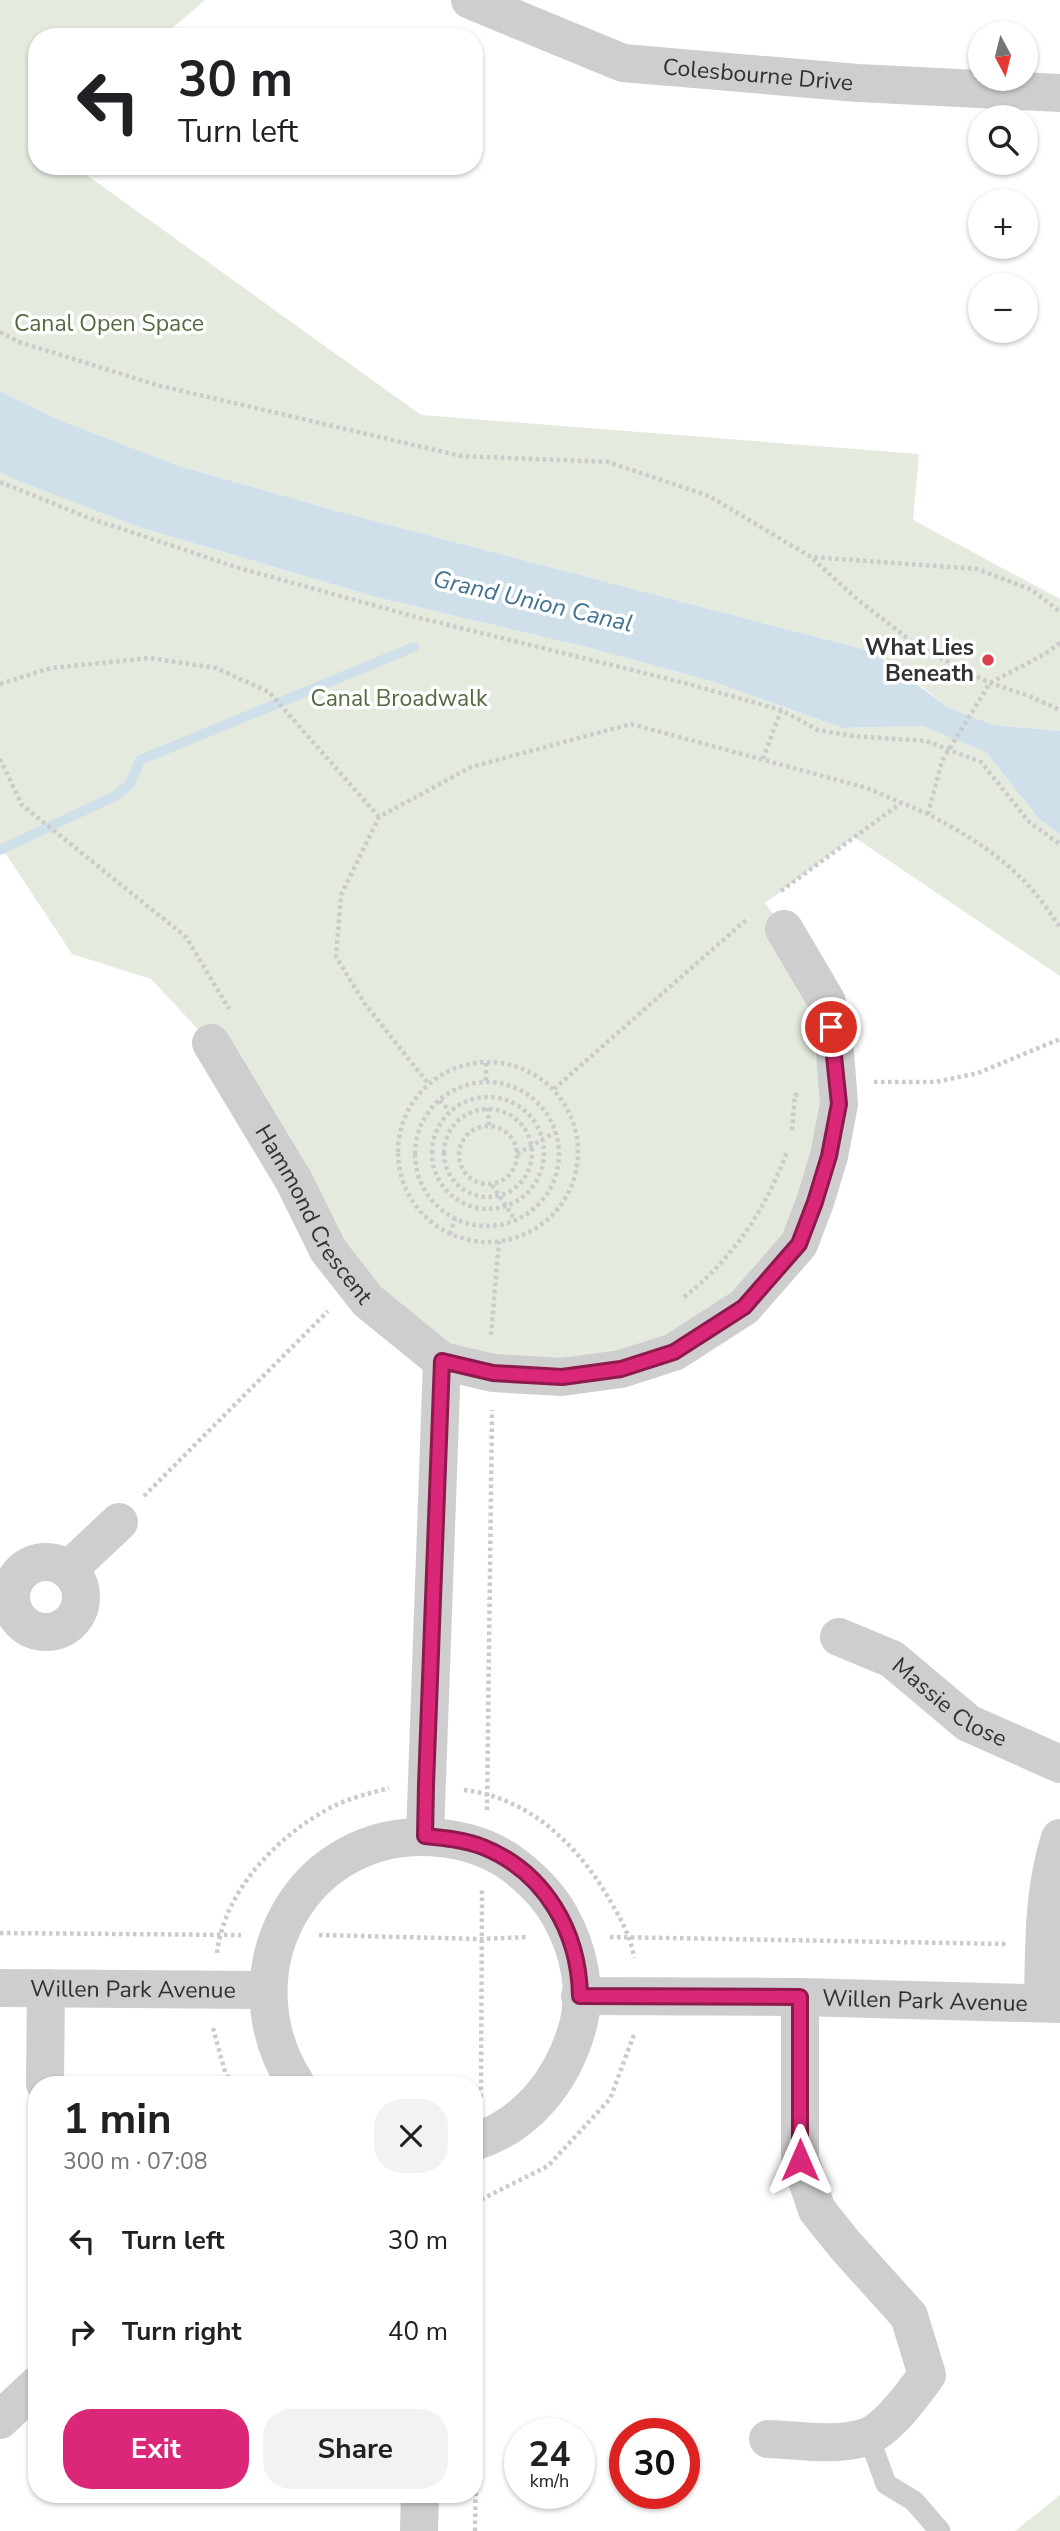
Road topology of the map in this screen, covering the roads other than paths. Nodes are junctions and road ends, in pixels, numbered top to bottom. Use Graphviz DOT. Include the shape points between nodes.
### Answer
graph roads {
  1 [pos="470,0"];
  2 [pos="1060,93"];
  3 [pos="772,912"];
  4 [pos="223,1031"];
  5 [pos="442,1361"];
  6 [pos="119,1522"];
  7 [pos="68,1570"];
  8 [pos="10,1630"];
  9 [pos="839,1637"];
  10 [pos="1060,1764"];
  11 [pos="425,1836"];
  12 [pos="1060,1838"];
  13 [pos="0,1988"];
  14 [pos="46,1988"];
  15 [pos="267,1990"];
  16 [pos="580,1996"];
  17 [pos="800,1997"];
  18 [pos="1051,2003"];
  19 [pos="45,2076"];
  20 [pos="291,2076"];
  21 [pos="483,2138"];
  22 [pos="28,2394"];
  23 [pos="0,2420"];
  24 [pos="869,2437"];
  25 [pos="768,2439"];
  26 [pos="420,2503"];
  27 [pos="419,2531"];
  28 [pos="940,2531"];
  1 -- 2 [label="street, Colesbourne Drive" via="623,63 858,83"];
  3 -- 5 [label="street, Hammond Crescent" via="827,1002 839,1104 829,1156 799,1244 744,1307 674,1352 621,1369 562,1377 493,1373"];
  4 -- 5 [label="street, Hammond Crescent" via="328,1251 368,1301"];
  5 -- 11 [label="street"];
  6 -- 7 [label="street"];
  7 -- 8 [label="street" via="47,1562 25,1568 12,1588"];
  7 -- 8 [label="street" via="81,1601 71,1622 61,1629 39,1632"];
  9 -- 10 [label="street, Massie Close" via="892,1659 968,1723"];
  11 -- 15 [label="street" via="369,1846 316,1880 279,1932"];
  11 -- 16 [label="street" via="483,1847 533,1880 570,1935 580,1970"];
  12 -- 18 [label="street" via="1052,1864 1044,1945"];
  13 -- 14 [label="street, Willen Park Avenue"];
  14 -- 15 [label="street, Willen Park Avenue"];
  14 -- 19 [label="street"];
  15 -- 20 [label="street" via="274,2039"];
  16 -- 17 [label="street, Willen Park Avenue"];
  16 -- 21 [label="street" via="570,2052 555,2081 526,2112"];
  17 -- 18 [label="street, Willen Park Avenue"];
  17 -- 24 [label="street" via="800,2160 817,2210 909,2315 927,2375 905,2406"];
  22 -- 23 [label="street"];
  24 -- 25 [label="street" via="843,2442"];
  24 -- 28 [label="lane" via="886,2484 914,2501"];
  26 -- 27 [label="street"];
}
